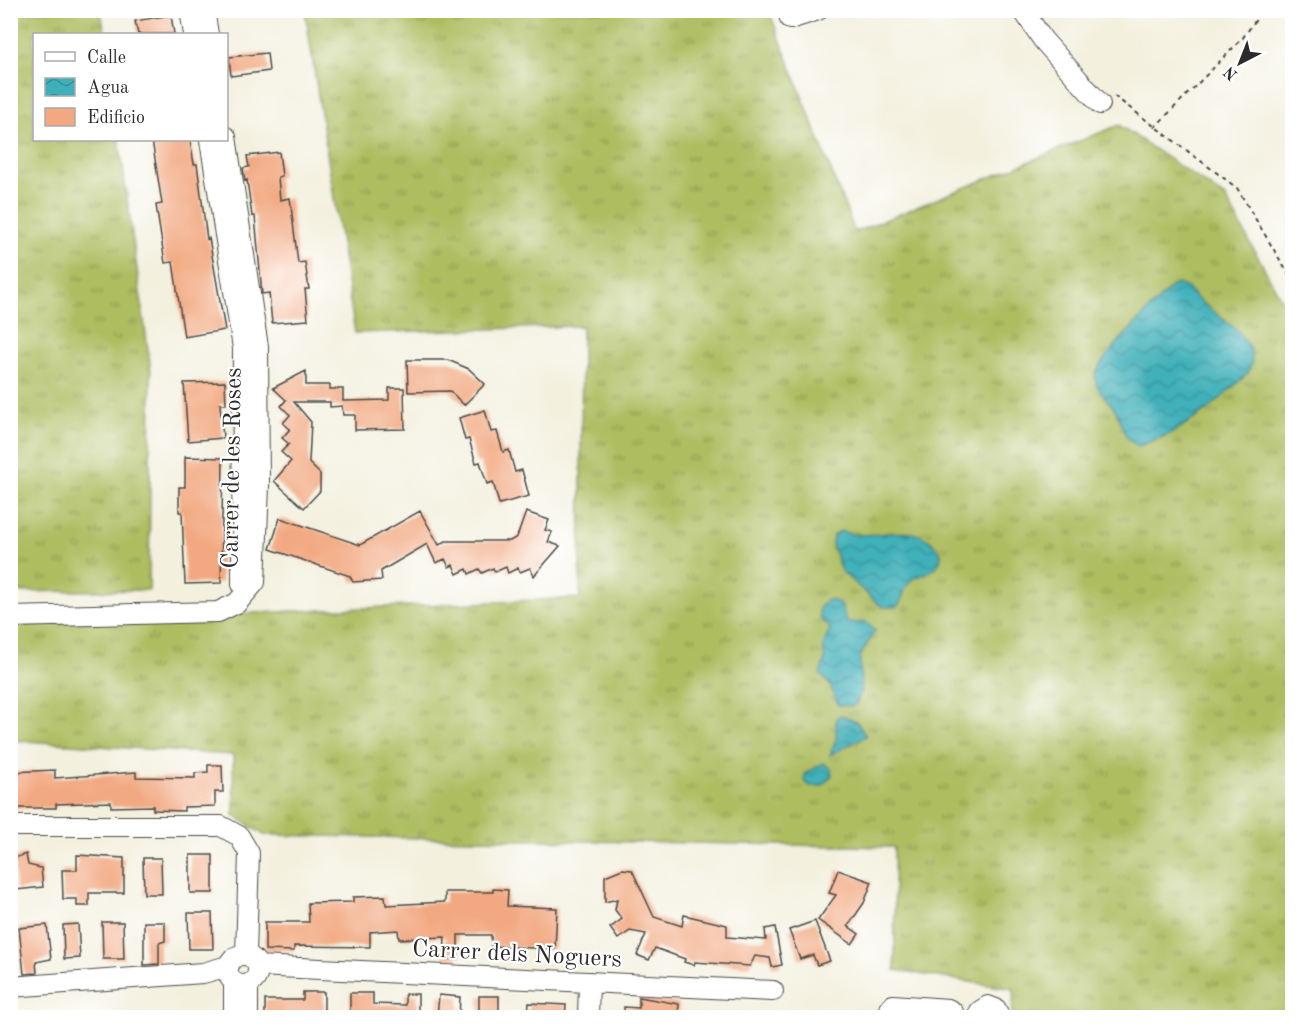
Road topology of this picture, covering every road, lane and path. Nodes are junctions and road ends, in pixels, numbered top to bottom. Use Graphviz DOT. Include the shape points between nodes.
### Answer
graph roads {
  1 [pos="190,10"];
  2 [pos="204,10"];
  3 [pos="818,10"];
  4 [pos="1023,10"];
  5 [pos="1263,10"];
  6 [pos="790,19"];
  7 [pos="194,33"];
  8 [pos="208,33"];
  9 [pos="1105,98"];
  10 [pos="1154,128"];
  11 [pos="210,141"];
  12 [pos="227,141"];
  13 [pos="1293,280"];
  14 [pos="10,606"];
  15 [pos="10,617"];
  16 [pos="10,826"];
  17 [pos="10,838"];
  18 [pos="235,840"];
  19 [pos="240,970"];
  20 [pos="589,982"];
  21 [pos="10,987"];
  22 [pos="773,991"];
  23 [pos="919,1012"];
  24 [pos="234,1017"];
  25 [pos="248,1017"];
  26 [pos="588,1017"];
  27 [pos="888,1017"];
  28 [pos="953,1017"];
  29 [pos="977,1017"];
  30 [pos="1000,1017"];
  1 -- 7 [label="street"];
  2 -- 8 [label="street"];
  3 -- 6 [label="street"];
  4 -- 9 [label="street" via="1043,40"];
  5 -- 10 [label="path" via="1242,39"];
  9 -- 10 [label="path"];
  10 -- 13 [label="path" via="1237,188"];
  11 -- 14 [label="street, Carrer de les Roses" via="243,348 243,584 221,599"];
  12 -- 15 [label="street, Carrer de les Roses" via="258,347 255,582 237,603 218,612"];
  16 -- 18 [label="street" via="221,826"];
  17 -- 18 [label="street"];
  18 -- 19 [label="street" via="249,853"];
  19 -- 20 [label="street, Carrer dels Noguers"];
  19 -- 21 [label="street, Carrer dels Noguers"];
  19 -- 24 [label="street"];
  19 -- 25 [label="street"];
  20 -- 22 [label="street, Carrer dels Noguers"];
  20 -- 26 [label="street"];
  23 -- 27 [label="street" via="893,1005"];
  23 -- 28 [label="street" via="948,1009"];
  29 -- 30 [label="street" via="988,1006 996,1009"];
}
